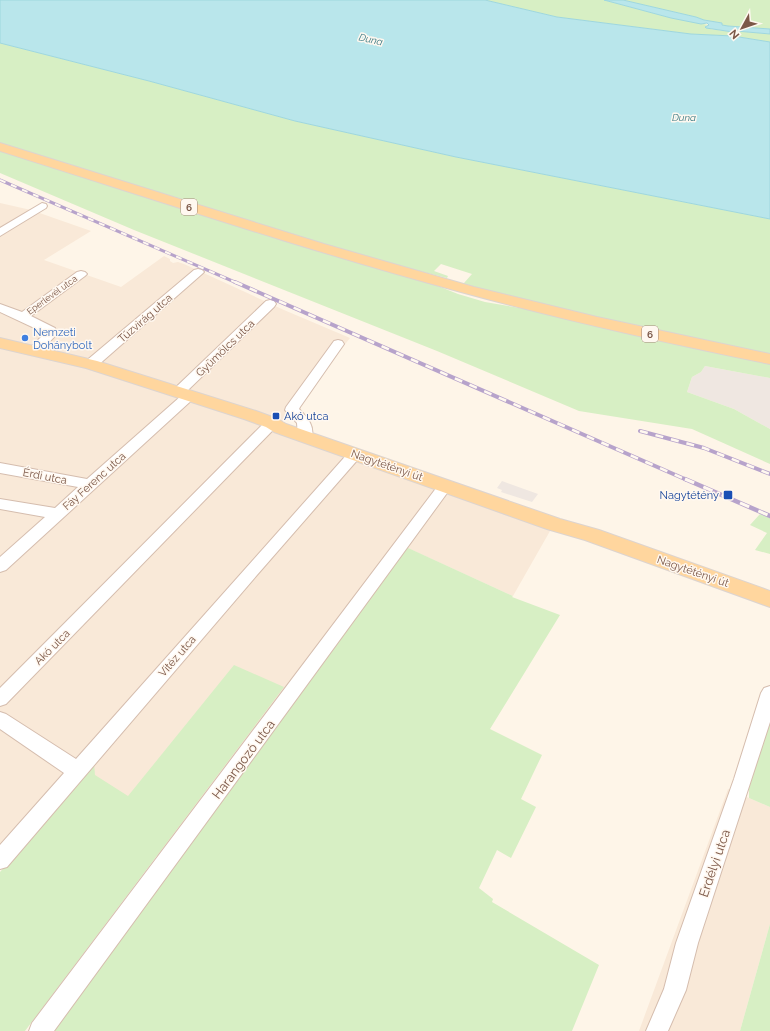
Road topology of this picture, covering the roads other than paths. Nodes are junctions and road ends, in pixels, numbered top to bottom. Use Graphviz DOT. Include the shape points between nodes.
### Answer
graph roads {
  1 [pos="0,147"];
  2 [pos="42,206"];
  3 [pos="0,233"];
  4 [pos="198,272"];
  5 [pos="81,274"];
  6 [pos="270,304"];
  7 [pos="0,308"];
  8 [pos="23,317"];
  9 [pos="0,343"];
  10 [pos="338,344"];
  11 [pos="35,350"];
  12 [pos="770,359"];
  13 [pos="91,364"];
  14 [pos="184,394"];
  15 [pos="272,423"];
  16 [pos="305,436"];
  17 [pos="355,454"];
  18 [pos="0,468"];
  19 [pos="91,485"];
  20 [pos="446,486"];
  21 [pos="0,504"];
  22 [pos="58,514"];
  23 [pos="0,566"];
  24 [pos="770,599"];
  25 [pos="770,693"];
  26 [pos="0,699"];
  27 [pos="0,719"];
  28 [pos="75,774"];
  29 [pos="0,860"];
  30 [pos="40,1031"];
  31 [pos="657,1031"];
  1 -- 12 [label="main road, 6" via="428,279 597,322"];
  2 -- 3 [label="street"];
  4 -- 13 [label="street, Tűzvirág utca"];
  5 -- 8 [label="street, Eperlevél utca"];
  6 -- 14 [label="street, Gyümölcs utca"];
  7 -- 8 [label="street"];
  8 -- 11 [label="street" via="51,331"];
  9 -- 11 [label="main road, Nagytétényi út"];
  10 -- 16 [label="street" via="293,407 292,410 303,418"];
  11 -- 13 [label="main road, Nagytétényi út"];
  13 -- 14 [label="main road, Nagytétényi út"];
  14 -- 15 [label="main road, Nagytétényi út"];
  14 -- 19 [label="street, Fáy Ferenc utca"];
  15 -- 16 [label="main road, Nagytétényi út"];
  15 -- 26 [label="street, Akó utca"];
  16 -- 17 [label="main road, Nagytétényi út"];
  17 -- 20 [label="main road, Nagytétényi út"];
  17 -- 28 [label="street, Vitéz utca"];
  18 -- 19 [label="street, Érdi utca"];
  19 -- 22 [label="street, Fáy Ferenc utca"];
  20 -- 24 [label="main road, Nagytétényi út"];
  20 -- 30 [label="street, Harangozó utca"];
  21 -- 22 [label="street"];
  22 -- 23 [label="street, Fáy Ferenc utca"];
  25 -- 31 [label="street, Erdélyi utca" via="687,943 675,990"];
  27 -- 28 [label="street" via="69,766"];
  28 -- 29 [label="street, Vitéz utca"];
}
